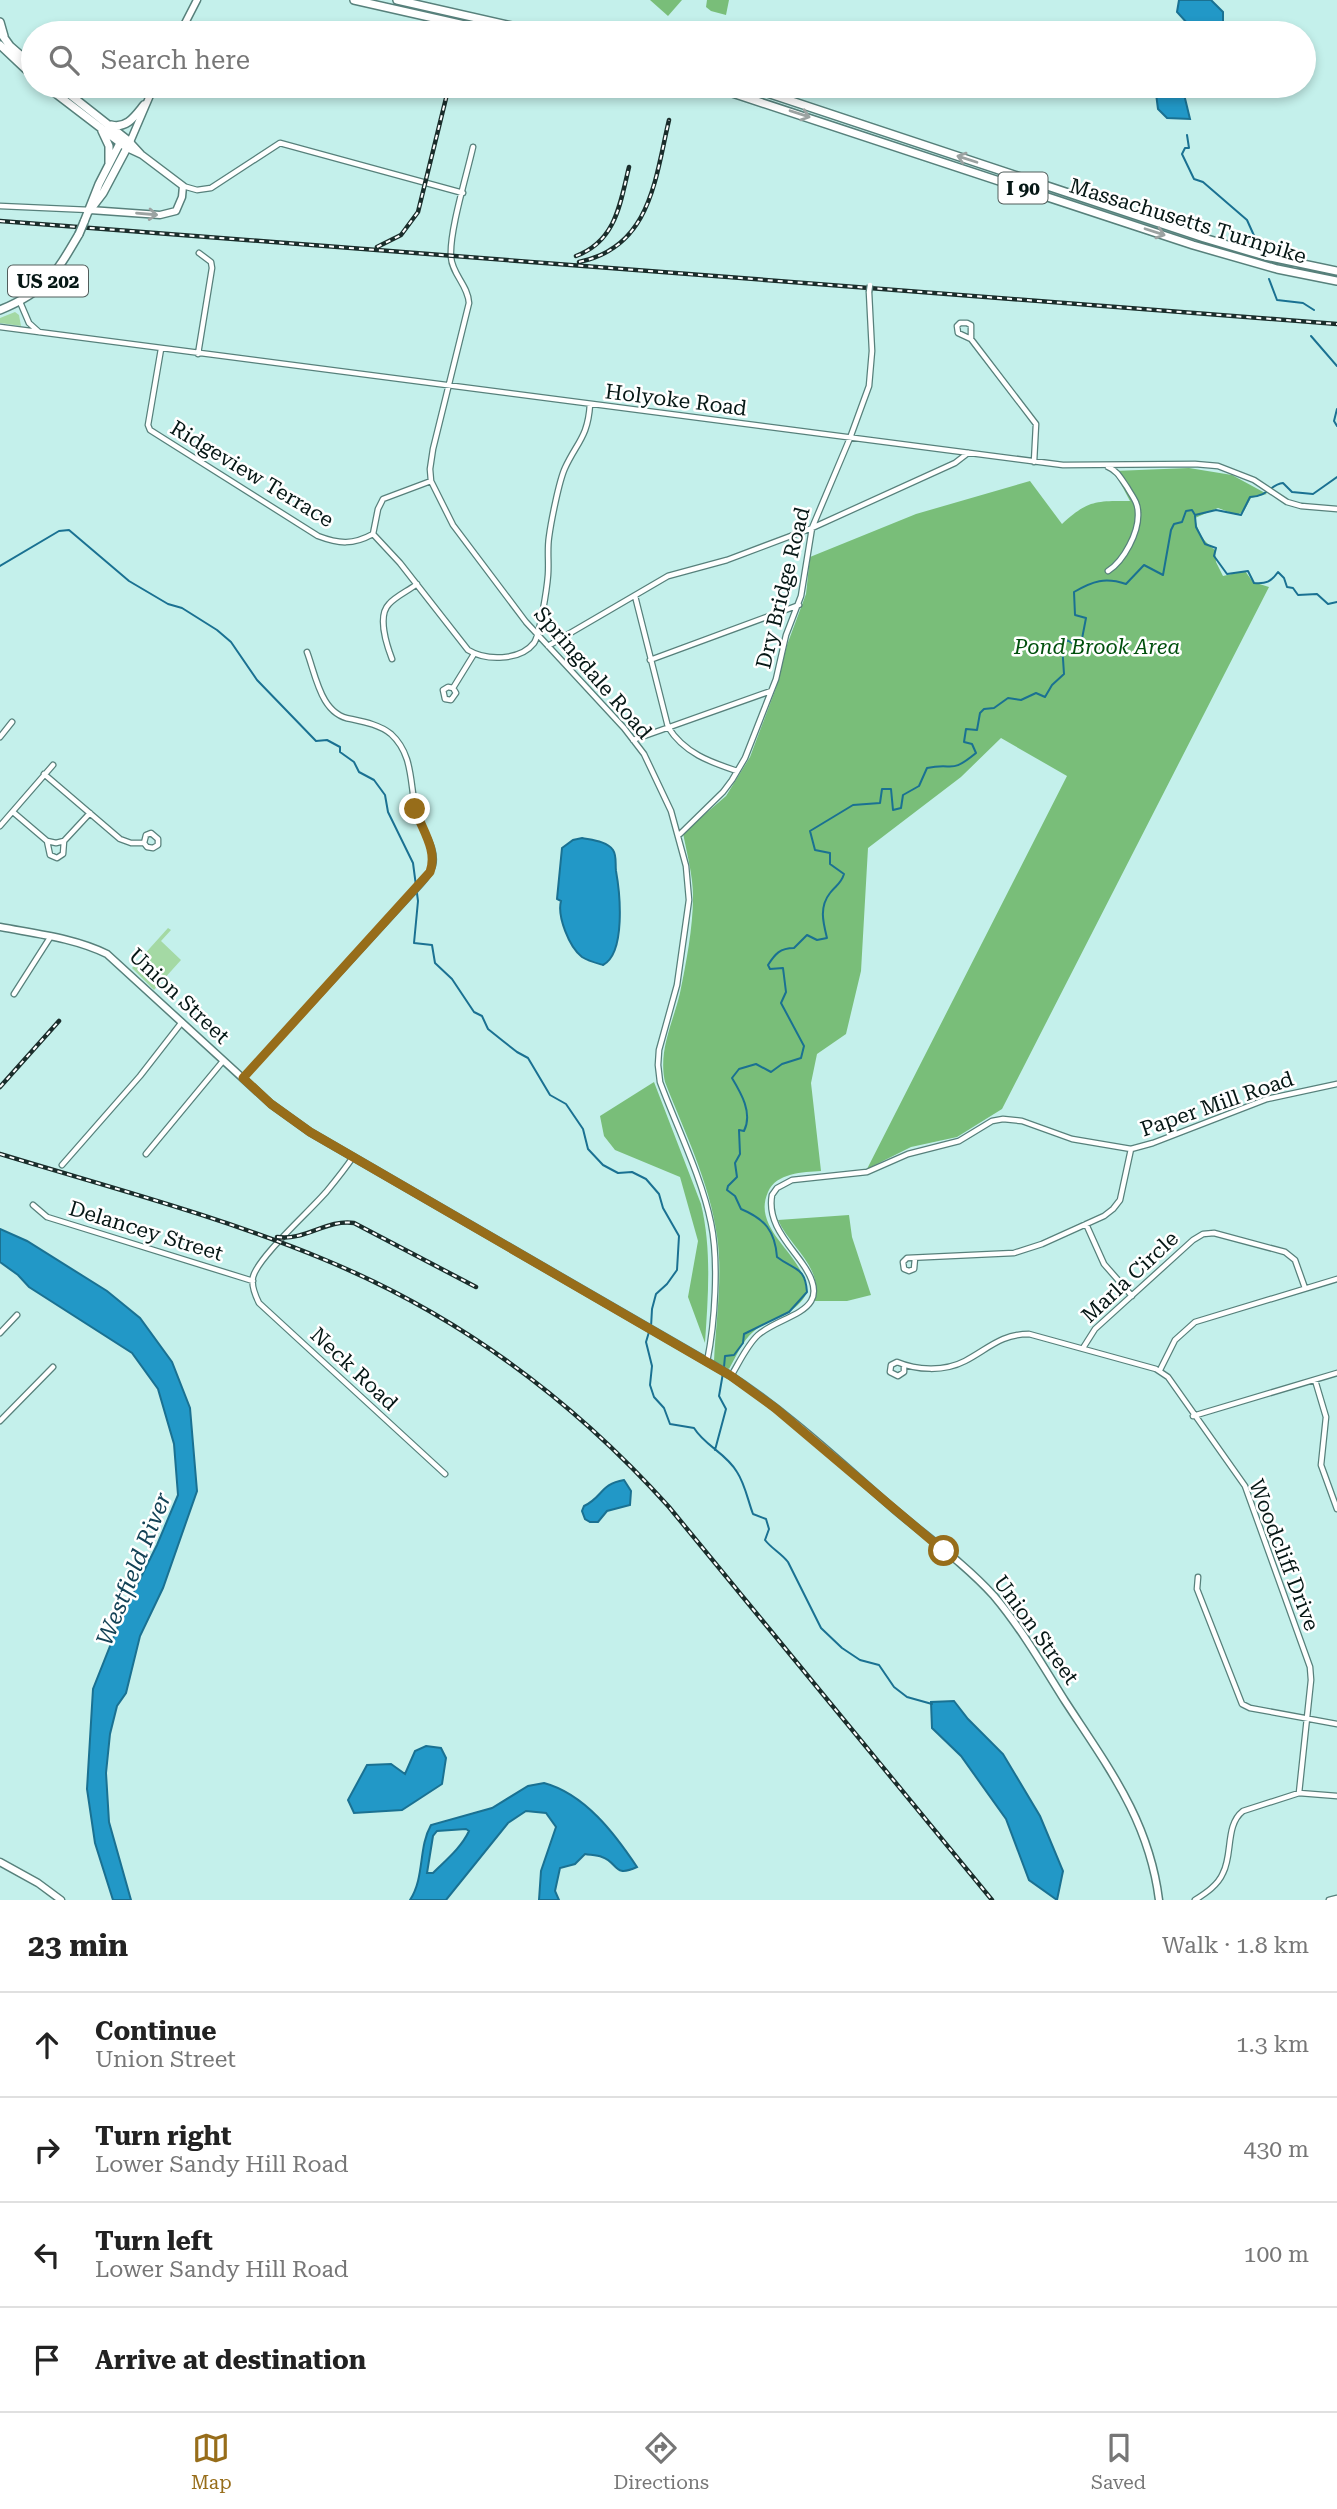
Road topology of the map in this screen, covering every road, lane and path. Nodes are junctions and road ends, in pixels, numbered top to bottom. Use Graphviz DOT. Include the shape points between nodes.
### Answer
graph roads {
  1 [pos="197,0"];
  2 [pos="354,0"];
  3 [pos="397,0"];
  4 [pos="186,21"];
  5 [pos="447,21"];
  6 [pos="490,21"];
  7 [pos="0,22"];
  8 [pos="0,32"];
  9 [pos="0,38"];
  10 [pos="5,47"];
  11 [pos="21,58"];
  12 [pos="21,64"];
  13 [pos="64,98"];
  14 [pos="73,98"];
  15 [pos="148,98"];
  16 [pos="747,98"];
  17 [pos="782,98"];
  18 [pos="144,106"];
  19 [pos="99,122"];
  20 [pos="125,143"];
  21 [pos="473,147"];
  22 [pos="107,169"];
  23 [pos="183,186"];
  24 [pos="463,193"];
  25 [pos="0,206"];
  26 [pos="90,210"];
  27 [pos="199,253"];
  28 [pos="1337,271"];
  29 [pos="1337,281"];
  30 [pos="870,285"];
  31 [pos="20,302"];
  32 [pos="0,310"];
  33 [pos="0,327"];
  34 [pos="43,333"];
  35 [pos="971,339"];
  36 [pos="160,349"];
  37 [pos="198,354"];
  38 [pos="448,386"];
  39 [pos="590,404"];
  40 [pos="850,438"];
  41 [pos="968,453"];
  42 [pos="1034,462"];
  43 [pos="1104,466"];
  44 [pos="431,481"];
  45 [pos="1337,509"];
  46 [pos="811,528"];
  47 [pos="373,534"];
  48 [pos="1108,571"];
  49 [pos="417,584"];
  50 [pos="635,596"];
  51 [pos="799,605"];
  52 [pos="538,635"];
  53 [pos="548,646"];
  54 [pos="307,652"];
  55 [pos="474,654"];
  56 [pos="392,659"];
  57 [pos="650,660"];
  58 [pos="453,688"];
  59 [pos="772,691"];
  60 [pos="12,722"];
  61 [pos="668,727"];
  62 [pos="0,737"];
  63 [pos="633,740"];
  64 [pos="53,765"];
  65 [pos="737,771"];
  66 [pos="44,774"];
  67 [pos="13,812"];
  68 [pos="90,813"];
  69 [pos="0,826"];
  70 [pos="679,835"];
  71 [pos="47,841"];
  72 [pos="64,841"];
  73 [pos="144,843"];
  74 [pos="0,927"];
  75 [pos="51,936"];
  76 [pos="14,994"];
  77 [pos="182,1022"];
  78 [pos="223,1060"];
  79 [pos="243,1078"];
  80 [pos="1337,1084"];
  81 [pos="1131,1149"];
  82 [pos="146,1154"];
  83 [pos="353,1157"];
  84 [pos="62,1164"];
  85 [pos="33,1205"];
  86 [pos="1086,1224"];
  87 [pos="915,1258"];
  88 [pos="1337,1279"];
  89 [pos="253,1281"];
  90 [pos="1305,1288"];
  91 [pos="1132,1296"];
  92 [pos="17,1315"];
  93 [pos="0,1333"];
  94 [pos="1083,1348"];
  95 [pos="707,1362"];
  96 [pos="53,1367"];
  97 [pos="904,1367"];
  98 [pos="1160,1370"];
  99 [pos="726,1372"];
  100 [pos="1337,1373"];
  101 [pos="1315,1380"];
  102 [pos="1193,1416"];
  103 [pos="0,1421"];
  104 [pos="444,1474"];
  105 [pos="1337,1509"];
  106 [pos="1198,1577"];
  107 [pos="1307,1717"];
  108 [pos="1337,1724"];
  109 [pos="1299,1793"];
  110 [pos="1337,1796"];
  111 [pos="0,1862"];
  112 [pos="1337,1898"];
  113 [pos="61,1900"];
  114 [pos="1160,1900"];
  115 [pos="1195,1900"];
  116 [pos="1328,1900"];
  1 -- 4 [label="main road"];
  2 -- 5 [label="highway"];
  3 -- 6 [label="highway"];
  7 -- 10 [label="highway"];
  8 -- 10 [label="highway"];
  9 -- 10 [label="highway"];
  10 -- 11 [label="highway"];
  10 -- 12 [label="highway"];
  13 -- 19 [label="highway"];
  14 -- 19 [label="highway"];
  15 -- 18 [label="main road, US 202"];
  16 -- 29 [label="highway, Massachusetts Turnpike / I 90, one-way" via="1193,245"];
  28 -- 17 [label="highway, Massachusetts Turnpike / I 90, one-way" via="1204,238"];
  18 -- 19 [label="highway" via="125,124"];
  18 -- 20 [label="main road, US 202"];
  19 -- 20 [label="highway"];
  19 -- 22 [label="highway" via="108,143"];
  20 -- 22 [label="highway, US 202"];
  20 -- 23 [label="main road"];
  20 -- 26 [label="highway, US 202"];
  21 -- 24 [label="street"];
  22 -- 26 [label="highway, US 202"];
  23 -- 24 [label="street" via="211,188 280,143"];
  26 -- 23 [label="main road, one-way" via="170,214 180,204"];
  24 -- 38 [label="street" via="451,256 469,303"];
  25 -- 26 [label="street"];
  26 -- 31 [label="highway, US 202, bridge" via="58,270"];
  27 -- 37 [label="street" via="212,268"];
  30 -- 40 [label="street, Dry Bridge Road, bridge" via="870,374"];
  31 -- 32 [label="highway, US 202"];
  31 -- 34 [label="street" via="29,323"];
  33 -- 34 [label="street, Holyoke Road"];
  34 -- 36 [label="street, Holyoke Road"];
  35 -- 42 [label="street" via="1036,424"];
  36 -- 37 [label="street, Holyoke Road"];
  36 -- 47 [label="street, Ridgeview Terrace" via="150,430 318,536 346,544"];
  37 -- 38 [label="street, Holyoke Road"];
  38 -- 39 [label="street, Holyoke Road"];
  38 -- 44 [label="street"];
  39 -- 40 [label="street, Holyoke Road"];
  39 -- 52 [label="street" via="585,434 564,470 550,532"];
  40 -- 41 [label="street, Holyoke Road"];
  40 -- 46 [label="street, Dry Bridge Road"];
  41 -- 42 [label="street, Holyoke Road"];
  41 -- 46 [label="street"];
  42 -- 43 [label="street, Holyoke Road"];
  43 -- 45 [label="street, Holyoke Road" via="1217,466 1237,472 1287,502"];
  43 -- 48 [label="street" via="1116,470 1139,513 1128,548"];
  44 -- 47 [label="street" via="383,499"];
  44 -- 52 [label="street, Springdale Road" via="453,525"];
  46 -- 50 [label="street" via="727,560 677,573"];
  46 -- 51 [label="street, Dry Bridge Road"];
  47 -- 49 [label="street"];
  49 -- 55 [label="street"];
  49 -- 56 [label="street" via="385,611"];
  50 -- 53 [label="street"];
  50 -- 57 [label="street"];
  51 -- 57 [label="street"];
  51 -- 59 [label="street, Dry Bridge Road"];
  52 -- 53 [label="street, Springdale Road"];
  52 -- 55 [label="street" via="529,648 513,655"];
  53 -- 63 [label="street, Springdale Road"];
  54 -- 79 [label="street" via="326,703 337,715 380,727 400,745 434,862 411,895"];
  55 -- 58 [label="street"];
  57 -- 61 [label="street"];
  59 -- 61 [label="street"];
  59 -- 65 [label="street, Dry Bridge Road"];
  60 -- 62 [label="street"];
  61 -- 63 [label="street"];
  61 -- 65 [label="street" via="691,752"];
  63 -- 70 [label="street, Springdale Road" via="654,774"];
  64 -- 66 [label="street"];
  65 -- 70 [label="street, Dry Bridge Road" via="723,792"];
  66 -- 67 [label="street"];
  66 -- 68 [label="street"];
  67 -- 69 [label="street"];
  67 -- 71 [label="street"];
  68 -- 72 [label="street"];
  68 -- 73 [label="street" via="118,837"];
  70 -- 95 [label="street, Springdale Road" via="689,900 677,985 657,1065 713,1231"];
  71 -- 72 [label="street"];
  71 -- 72 [label="street" via="50,855 57,858 64,854"];
  74 -- 75 [label="main road, Union Street"];
  75 -- 76 [label="street"];
  75 -- 77 [label="main road, Union Street" via="107,954"];
  77 -- 78 [label="main road, Union Street"];
  77 -- 84 [label="street"];
  78 -- 79 [label="main road, Union Street"];
  78 -- 82 [label="street"];
  79 -- 83 [label="main road, Union Street" via="289,1117"];
  80 -- 81 [label="street, Paper Mill Road" via="1268,1099"];
  81 -- 86 [label="street" via="1118,1203"];
  81 -- 99 [label="street, Paper Mill Road" via="1072,1139 1003,1119 959,1141 908,1154 867,1172 785,1182 772,1195 772,1215 809,1273 813,1294 799,1314 758,1335"];
  83 -- 89 [label="street" via="265,1259"];
  83 -- 95 [label="main road, Union Street"];
  85 -- 89 [label="street, Delancey Street" via="47,1217"];
  86 -- 87 [label="street" via="1014,1253"];
  86 -- 91 [label="street" via="1104,1264"];
  88 -- 90 [label="street"];
  89 -- 104 [label="street, Neck Road" via="259,1303"];
  90 -- 91 [label="street, Marla Circle" via="1289,1254 1210,1233 1196,1237"];
  90 -- 98 [label="street" via="1195,1322 1175,1340"];
  91 -- 94 [label="street, Marla Circle" via="1091,1333"];
  92 -- 93 [label="street"];
  94 -- 97 [label="street" via="1018,1334 994,1342 954,1366"];
  94 -- 98 [label="street"];
  95 -- 99 [label="main road, Union Street"];
  96 -- 103 [label="street"];
  98 -- 102 [label="street, Woodcliff Drive"];
  99 -- 114 [label="main road, Union Street" via="815,1441 993,1596 1114,1775 1138,1819"];
  100 -- 101 [label="street"];
  101 -- 102 [label="street"];
  101 -- 105 [label="street" via="1326,1417 1321,1465"];
  102 -- 107 [label="street, Woodcliff Drive" via="1245,1486 1310,1667"];
  106 -- 107 [label="street" via="1197,1589 1242,1704"];
  107 -- 108 [label="street"];
  107 -- 109 [label="street, Woodcliff Drive"];
  109 -- 110 [label="street"];
  109 -- 115 [label="street" via="1238,1815 1223,1874"];
  111 -- 113 [label="main road"];
  112 -- 116 [label="street"];
}
